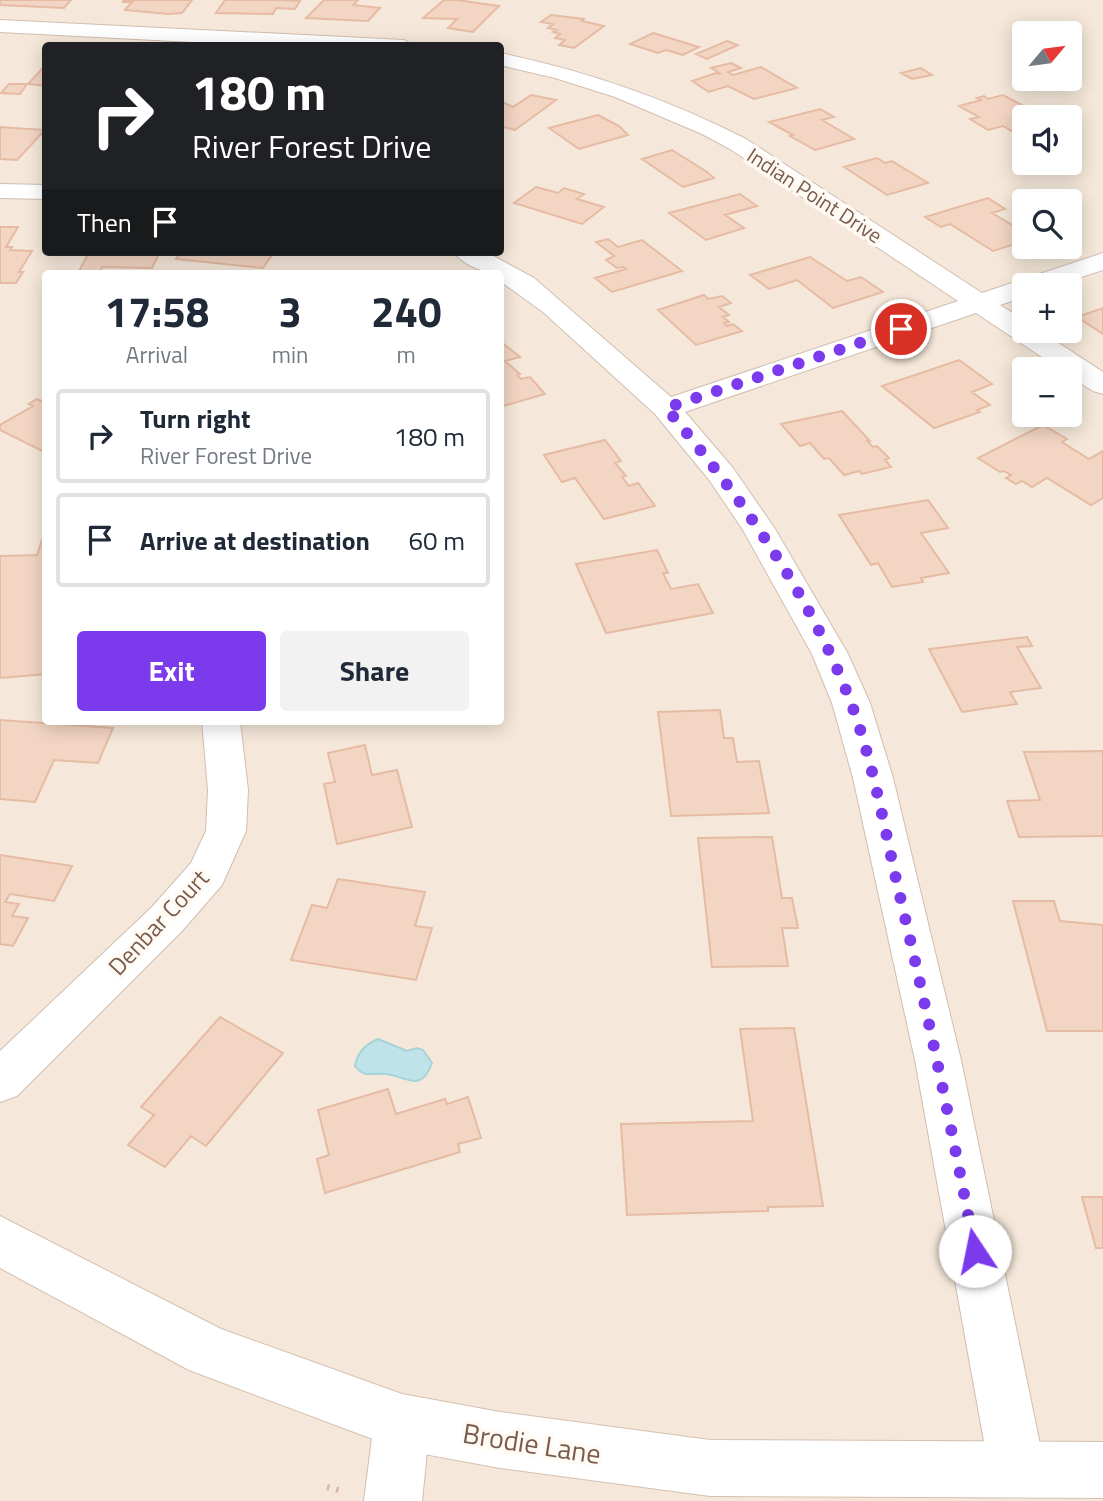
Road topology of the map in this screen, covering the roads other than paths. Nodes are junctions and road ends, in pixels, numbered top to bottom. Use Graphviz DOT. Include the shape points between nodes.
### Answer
graph roads {
  1 [pos="0,26"];
  2 [pos="323,42"];
  3 [pos="504,61"];
  4 [pos="0,191"];
  5 [pos="42,192"];
  6 [pos="474,256"];
  7 [pos="1103,261"];
  8 [pos="500,270"];
  9 [pos="504,272"];
  10 [pos="1068,273"];
  11 [pos="1012,292"];
  12 [pos="980,303"];
  13 [pos="1103,385"];
  14 [pos="666,408"];
  15 [pos="221,725"];
  16 [pos="0,1081"];
  17 [pos="0,1241"];
  18 [pos="402,1422"];
  19 [pos="1017,1469"];
  20 [pos="1103,1469"];
  21 [pos="393,1501"];
  1 -- 2 [label="street"];
  3 -- 12 [label="street, Indian Point Drive" via="610,87 695,121 738,144"];
  4 -- 5 [label="street"];
  6 -- 8 [label="street"];
  7 -- 10 [label="street"];
  9 -- 14 [label="street" via="525,284"];
  11 -- 12 [label="street"];
  12 -- 13 [label="street, Indian Point Drive"];
  12 -- 14 [label="street"];
  14 -- 19 [label="street" via="760,529 807,610 851,703 873,778 938,1060"];
  15 -- 16 [label="street, Denbar Court" via="228,790 226,831 207,873 167,919"];
  17 -- 18 [label="street, Brodie Lane" via="208,1351"];
  18 -- 19 [label="street, Brodie Lane" via="710,1468"];
  18 -- 21 [label="street"];
  19 -- 20 [label="street, Brodie Lane"];
}
